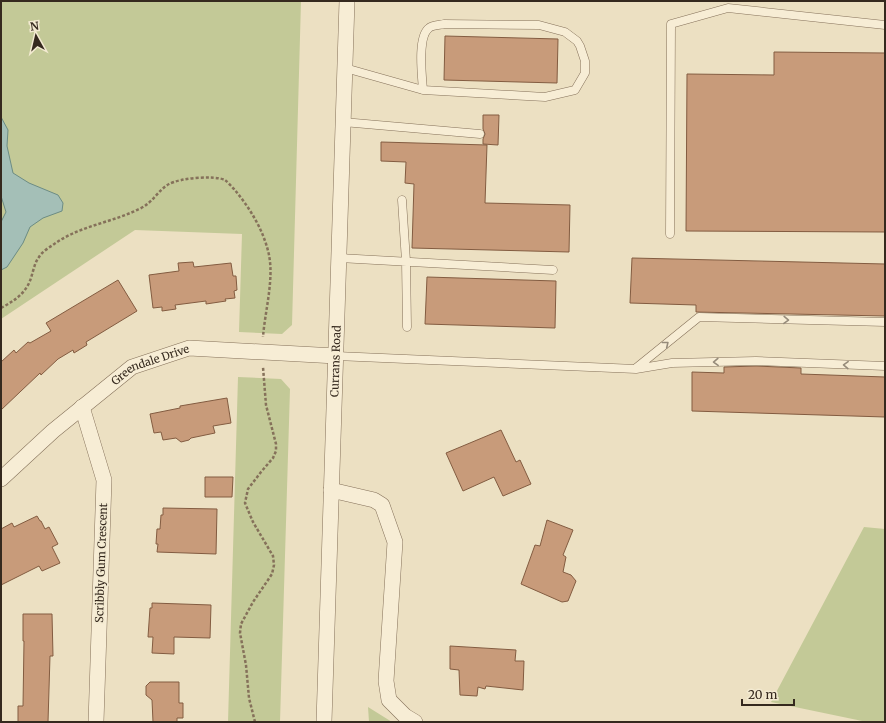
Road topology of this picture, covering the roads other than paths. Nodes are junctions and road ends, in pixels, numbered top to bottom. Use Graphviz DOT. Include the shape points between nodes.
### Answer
graph roads {
  1 [pos="347,1"];
  2 [pos="729,4"];
  3 [pos="885,25"];
  4 [pos="345,68"];
  5 [pos="423,90"];
  6 [pos="343,122"];
  7 [pos="480,134"];
  8 [pos="402,200"];
  9 [pos="670,234"];
  10 [pos="339,258"];
  11 [pos="406,262"];
  12 [pos="553,270"];
  13 [pos="885,322"];
  14 [pos="407,327"];
  15 [pos="336,356"];
  16 [pos="885,366"];
  17 [pos="636,369"];
  18 [pos="82,407"];
  19 [pos="1,479"];
  20 [pos="331,490"];
  21 [pos="96,722"];
  22 [pos="324,722"];
  23 [pos="415,722"];
  1 -- 4 [label="street, Currans Road"];
  2 -- 3 [label="lane"];
  2 -- 9 [label="lane" via="671,24"];
  4 -- 5 [label="lane"];
  4 -- 6 [label="street, Currans Road"];
  5 -- 5 [label="lane" via="545,97 575,90 585,73 585,61 577,41 565,32 539,25 444,24 429,28 424,34"];
  6 -- 7 [label="lane"];
  6 -- 10 [label="street, Currans Road"];
  8 -- 11 [label="lane"];
  10 -- 11 [label="lane"];
  10 -- 15 [label="street, Currans Road"];
  11 -- 12 [label="lane"];
  11 -- 14 [label="lane"];
  17 -- 13 [label="lane, one-way" via="699,317"];
  15 -- 17 [label="lane"];
  15 -- 18 [label="street, Greendale Drive" via="189,348 132,367"];
  15 -- 20 [label="street, Currans Road"];
  16 -- 17 [label="lane, one-way" via="756,361 672,363"];
  18 -- 19 [label="street, Greendale Drive" via="53,430"];
  18 -- 21 [label="street, Scribbly Gum Crescent" via="104,480"];
  20 -- 22 [label="street, Currans Road"];
  20 -- 23 [label="street" via="374,500 382,505 395,542 386,681 389,700"];
}
